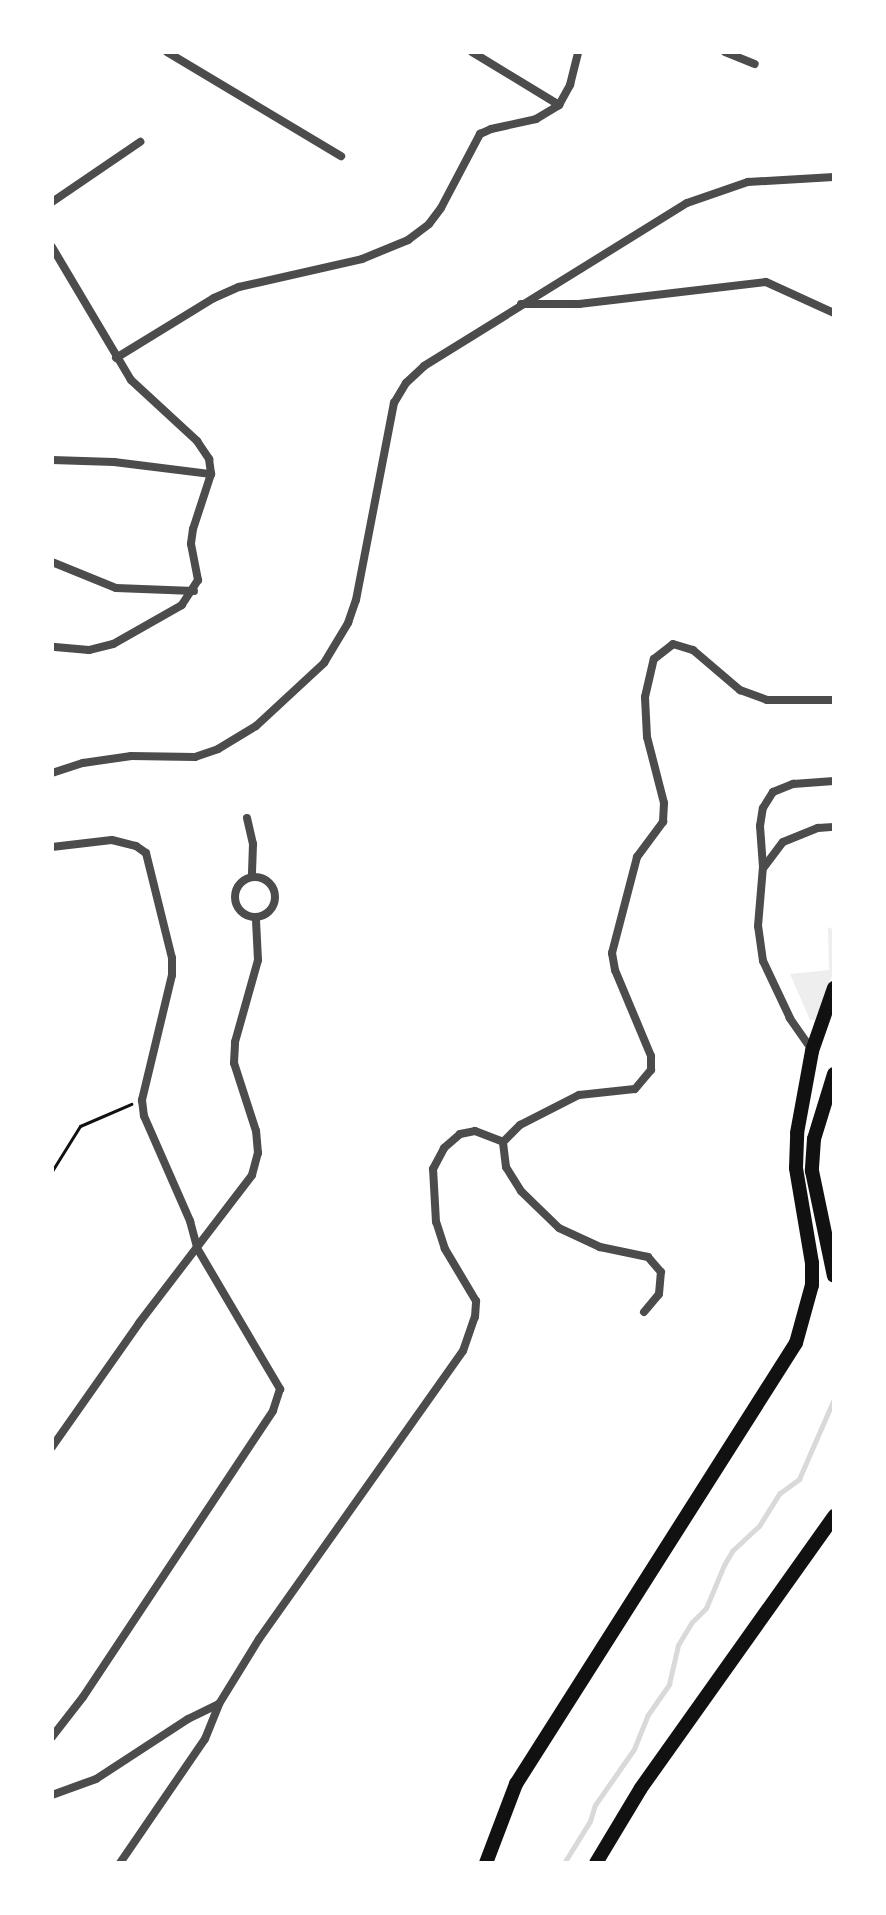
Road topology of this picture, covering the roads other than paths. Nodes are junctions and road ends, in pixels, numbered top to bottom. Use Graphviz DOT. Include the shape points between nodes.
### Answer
graph roads {
  1 [pos="167,52"];
  2 [pos="472,52"];
  3 [pos="578,52"];
  4 [pos="725,52"];
  5 [pos="184,57"];
  6 [pos="755,64"];
  7 [pos="559,105"];
  8 [pos="140,142"];
  9 [pos="341,156"];
  10 [pos="834,177"];
  11 [pos="52,202"];
  12 [pos="52,247"];
  13 [pos="520,304"];
  14 [pos="833,308"];
  15 [pos="116,358"];
  16 [pos="52,460"];
  17 [pos="211,474"];
  18 [pos="52,562"];
  19 [pos="194,591"];
  20 [pos="52,647"];
  21 [pos="834,700"];
  22 [pos="52,773"];
  23 [pos="834,781"];
  24 [pos="247,818"];
  25 [pos="834,827"];
  26 [pos="52,847"];
  27 [pos="763,867"];
  28 [pos="252,876"];
  29 [pos="256,920"];
  30 [pos="834,988"];
  31 [pos="812,1051"];
  32 [pos="834,1074"];
  33 [pos="503,1142"];
  34 [pos="197,1248"];
  35 [pos="834,1276"];
  36 [pos="644,1312"];
  37 [pos="52,1447"];
  38 [pos="834,1516"];
  39 [pos="219,1704"];
  40 [pos="52,1737"];
  41 [pos="52,1795"];
  42 [pos="120,1863"];
  43 [pos="486,1863"];
  44 [pos="596,1863"];
  1 -- 5 [label="street"];
  2 -- 7 [label="street"];
  3 -- 7 [label="street"];
  4 -- 6 [label="street"];
  5 -- 9 [label="street"];
  7 -- 15 [label="street" via="536,119 480,134 441,208 408,240 362,259 239,287"];
  8 -- 11 [label="street"];
  10 -- 13 [label="street" via="748,182 720,189 687,203"];
  12 -- 15 [label="street"];
  13 -- 14 [label="street" via="579,304 766,282"];
  13 -- 22 [label="street" via="424,366 394,403 356,600 324,663 298,691 256,726 195,757 131,756"];
  15 -- 17 [label="street" via="131,380 197,441 209,459"];
  16 -- 17 [label="street"];
  17 -- 19 [label="street" via="193,529 198,567"];
  18 -- 19 [label="street" via="116,588"];
  19 -- 20 [label="street" via="182,605 113,644 89,650"];
  21 -- 33 [label="street" via="767,700 740,690 693,650 673,644 654,659 645,697 647,737 664,803 663,822 637,857 612,953 651,1056 651,1070 635,1089 579,1095 520,1125"];
  23 -- 27 [label="street" via="793,784 773,792 760,826"];
  24 -- 28 [label="street"];
  25 -- 27 [label="street" via="783,842"];
  26 -- 34 [label="street" via="112,840 146,853 172,975 142,1100 149,1133"];
  27 -- 31 [label="street" via="758,926 763,961"];
  28 -- 29 [label="street" via="243,880 236,897 239,909"];
  28 -- 29 [label="street" via="267,881 275,893 273,906"];
  29 -- 34 [label="street" via="258,960 234,1063 258,1153 252,1175"];
  30 -- 31 [label="main road"];
  31 -- 43 [label="main road" via="796,1168 812,1285 796,1343 516,1784"];
  32 -- 35 [label="main road" via="812,1152"];
  33 -- 36 [label="street" via="506,1167 521,1191 559,1228 600,1247 648,1257 661,1272 659,1294"];
  33 -- 39 [label="street" via="475,1131 460,1134 444,1148 433,1169 436,1222 445,1249 476,1301 463,1351 259,1639"];
  34 -- 37 [label="street"];
  34 -- 40 [label="street" via="276,1378 279,1399"];
  38 -- 44 [label="main road" via="641,1788"];
  39 -- 41 [label="street" via="96,1779"];
  39 -- 42 [label="street" via="205,1739"];
}
